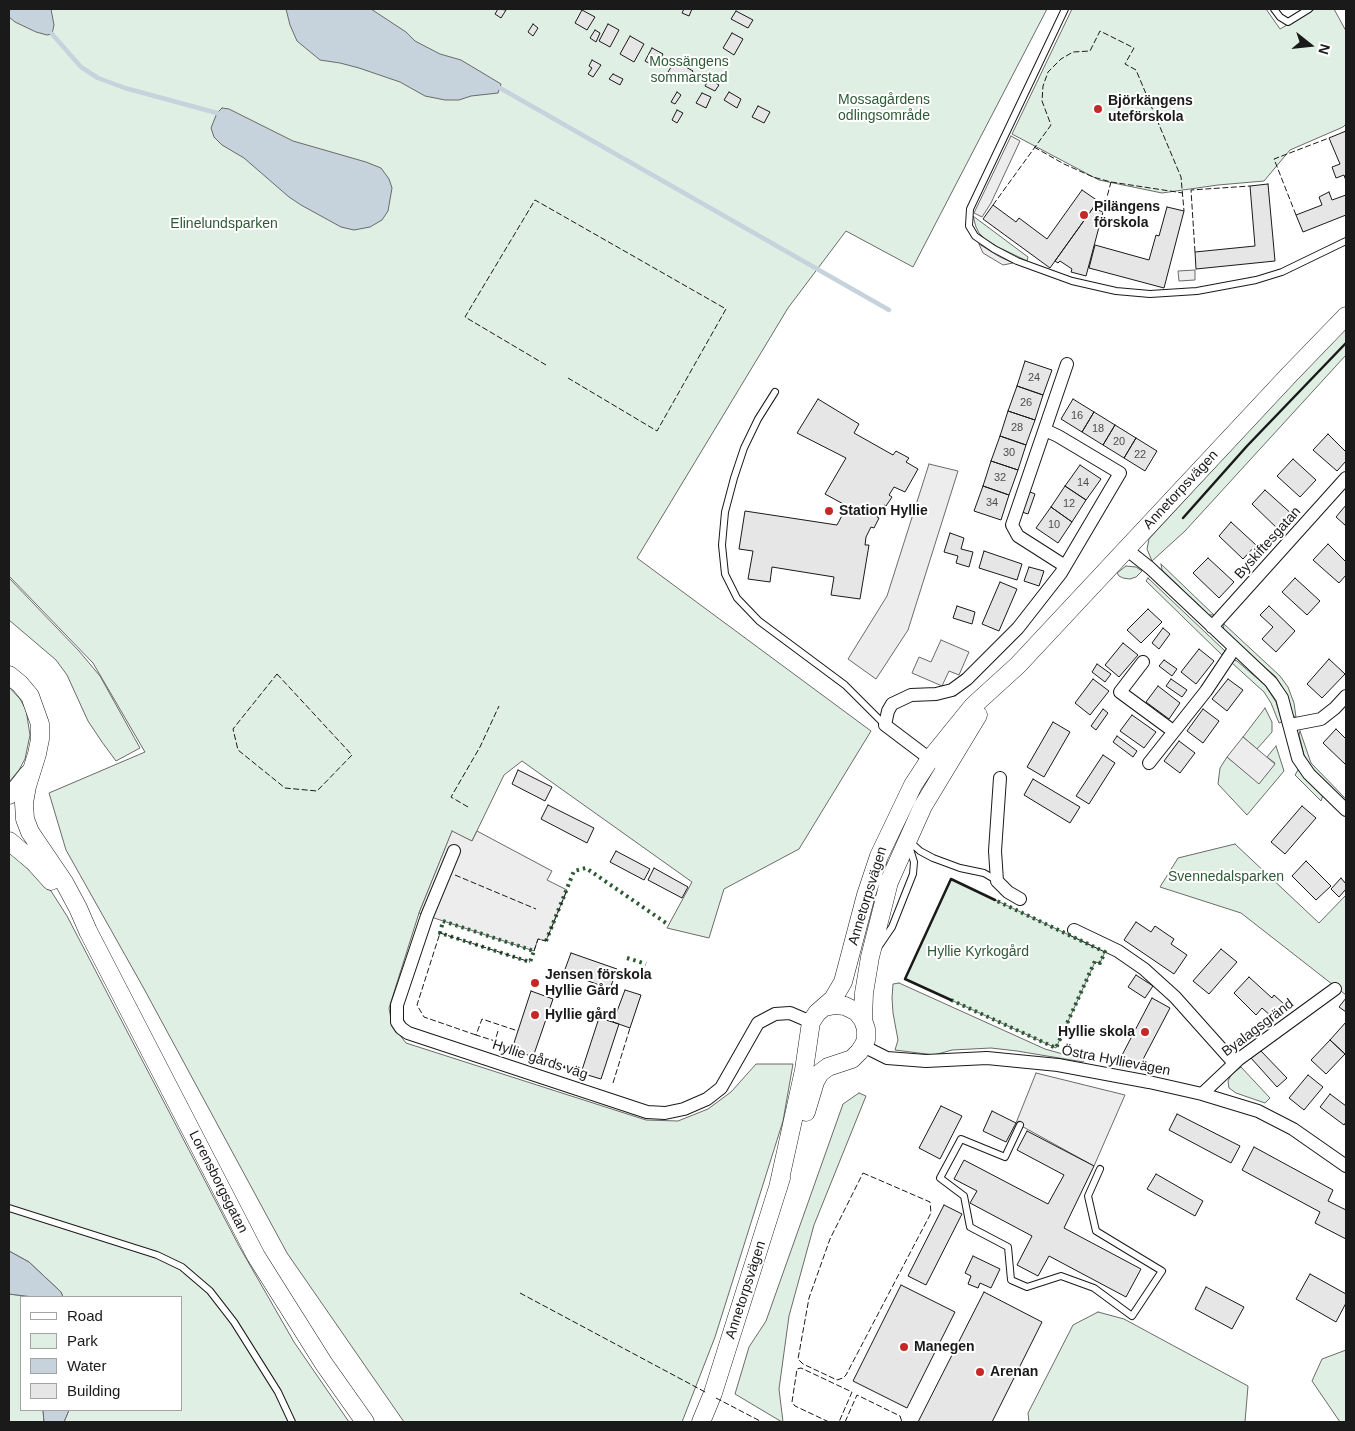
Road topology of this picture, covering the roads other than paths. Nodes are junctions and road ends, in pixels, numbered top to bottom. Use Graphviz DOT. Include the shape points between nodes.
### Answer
graph roads {
  1 [pos="1066,9"];
  2 [pos="1274,9"];
  3 [pos="1309,9"];
  4 [pos="1346,242"];
  5 [pos="1346,316"];
  6 [pos="1067,364"];
  7 [pos="775,392"];
  8 [pos="1045,430"];
  9 [pos="1346,478"];
  10 [pos="1126,549"];
  11 [pos="1066,566"];
  12 [pos="1212,628"];
  13 [pos="1234,649"];
  14 [pos="1143,662"];
  15 [pos="9,675"];
  16 [pos="1346,696"];
  17 [pos="885,725"];
  18 [pos="1290,725"];
  19 [pos="1174,731"];
  20 [pos="938,762"];
  21 [pos="1149,763"];
  22 [pos="31,769"];
  23 [pos="1000,778"];
  24 [pos="9,795"];
  25 [pos="1346,810"];
  26 [pos="907,840"];
  27 [pos="9,841"];
  28 [pos="454,851"];
  29 [pos="997,881"];
  30 [pos="1020,899"];
  31 [pos="1074,930"];
  32 [pos="88,931"];
  33 [pos="1334,989"];
  34 [pos="825,1007"];
  35 [pos="863,1020"];
  36 [pos="811,1022"];
  37 [pos="809,1040"];
  38 [pos="864,1046"];
  39 [pos="842,1062"];
  40 [pos="1234,1063"];
  41 [pos="1202,1094"];
  42 [pos="1020,1126"];
  43 [pos="1346,1166"];
  44 [pos="1100,1169"];
  45 [pos="778,1188"];
  46 [pos="9,1208"];
  47 [pos="713,1393"];
  48 [pos="292,1422"];
  49 [pos="366,1422"];
  50 [pos="701,1422"];
  51 [pos="707,1422"];
  1 -- 4 [label="lane" via="970,209 969,226 975,236 1017,261 1072,281 1116,291 1150,294 1197,291 1256,280 1282,272"];
  2 -- 3 [label="lane" via="1288,22"];
  5 -- 10 [label="main road, Annetorpsvägen"];
  6 -- 8 [label="street"];
  7 -- 17 [label="lane" via="744,448 729,495 722,544 725,574 737,598 759,621 846,685"];
  8 -- 11 [label="street" via="1012,525 1018,536"];
  8 -- 11 [label="street" via="1120,473"];
  9 -- 12 [label="street, Byskiftesgatan"];
  10 -- 12 [label="street"];
  10 -- 20 [label="main road, Annetorpsvägen" via="1018,665 974,706"];
  11 -- 17 [label="street" via="1018,628 967,679 952,690 902,698 892,704"];
  12 -- 13 [label="street"];
  13 -- 18 [label="street" via="1271,682 1282,698"];
  13 -- 19 [label="street"];
  14 -- 19 [label="street" via="1120,692"];
  15 -- 22 [label="main road, Lorensborgsgatan" via="30,696 40,724 37,754"];
  16 -- 18 [label="street" via="1321,719"];
  17 -- 20 [label="street"];
  18 -- 25 [label="street" via="1298,758 1309,774"];
  19 -- 21 [label="street"];
  20 -- 26 [label="main road, Annetorpsvägen"];
  20 -- 34 [label="main road, Annetorpsvägen" via="913,785 884,843 866,895 843,982 839,992"];
  22 -- 24 [label="main road, Lorensborgsgatan"];
  22 -- 32 [label="main road, Lorensborgsgatan" via="24,803 25,819 30,832 64,882"];
  23 -- 29 [label="street" via="995,851"];
  26 -- 29 [label="lane" via="933,858 984,873"];
  26 -- 35 [label="main road, Annetorpsvägen" via="890,882 870,958"];
  27 -- 32 [label="main road, Lorensborgsgatan" via="49,878"];
  28 -- 36 [label="street, Hyllie gårds väg" via="427,916 397,1005 397,1022 408,1032 647,1112 666,1113 707,1099 721,1088 758,1022 775,1014 790,1013"];
  29 -- 30 [label="street"];
  31 -- 40 [label="street" via="1144,969 1175,997"];
  32 -- 49 [label="main road, Lorensborgsgatan" via="256,1256 324,1364"];
  33 -- 40 [label="street, Byalagsgränd"];
  34 -- 35 [label="main road" via="845,1006 857,1012"];
  34 -- 36 [label="main road, Annetorpsvägen"];
  35 -- 38 [label="main road, Annetorpsvägen" via="866,1030"];
  36 -- 37 [label="main road, Annetorpsvägen"];
  37 -- 39 [label="main road" via="820,1056 832,1062"];
  37 -- 45 [label="main road, Annetorpsvägen"];
  38 -- 39 [label="main road, Annetorpsvägen" via="852,1059"];
  38 -- 41 [label="street, Östra Hyllievägen" via="887,1058 926,1061 987,1058 1058,1065"];
  39 -- 45 [label="main road, Annetorpsvägen" via="828,1066 815,1082"];
  40 -- 41 [label="street, Byalagsgränd"];
  41 -- 43 [label="street, Östra Hyllievägen" via="1258,1111 1293,1129"];
  42 -- 44 [label="lane" via="1005,1157 961,1139 940,1178 964,1196 970,1227 1008,1246 1011,1280 1027,1287 1061,1276 1094,1288 1132,1316 1162,1271 1096,1231 1088,1196"];
  45 -- 47 [label="main road, Annetorpsvägen"];
  46 -- 48 [label="lane" via="157,1255 182,1267 210,1291 234,1322 278,1392"];
  47 -- 50 [label="main road, Annetorpsvägen"];
  47 -- 51 [label="main road, Annetorpsvägen"];
}
